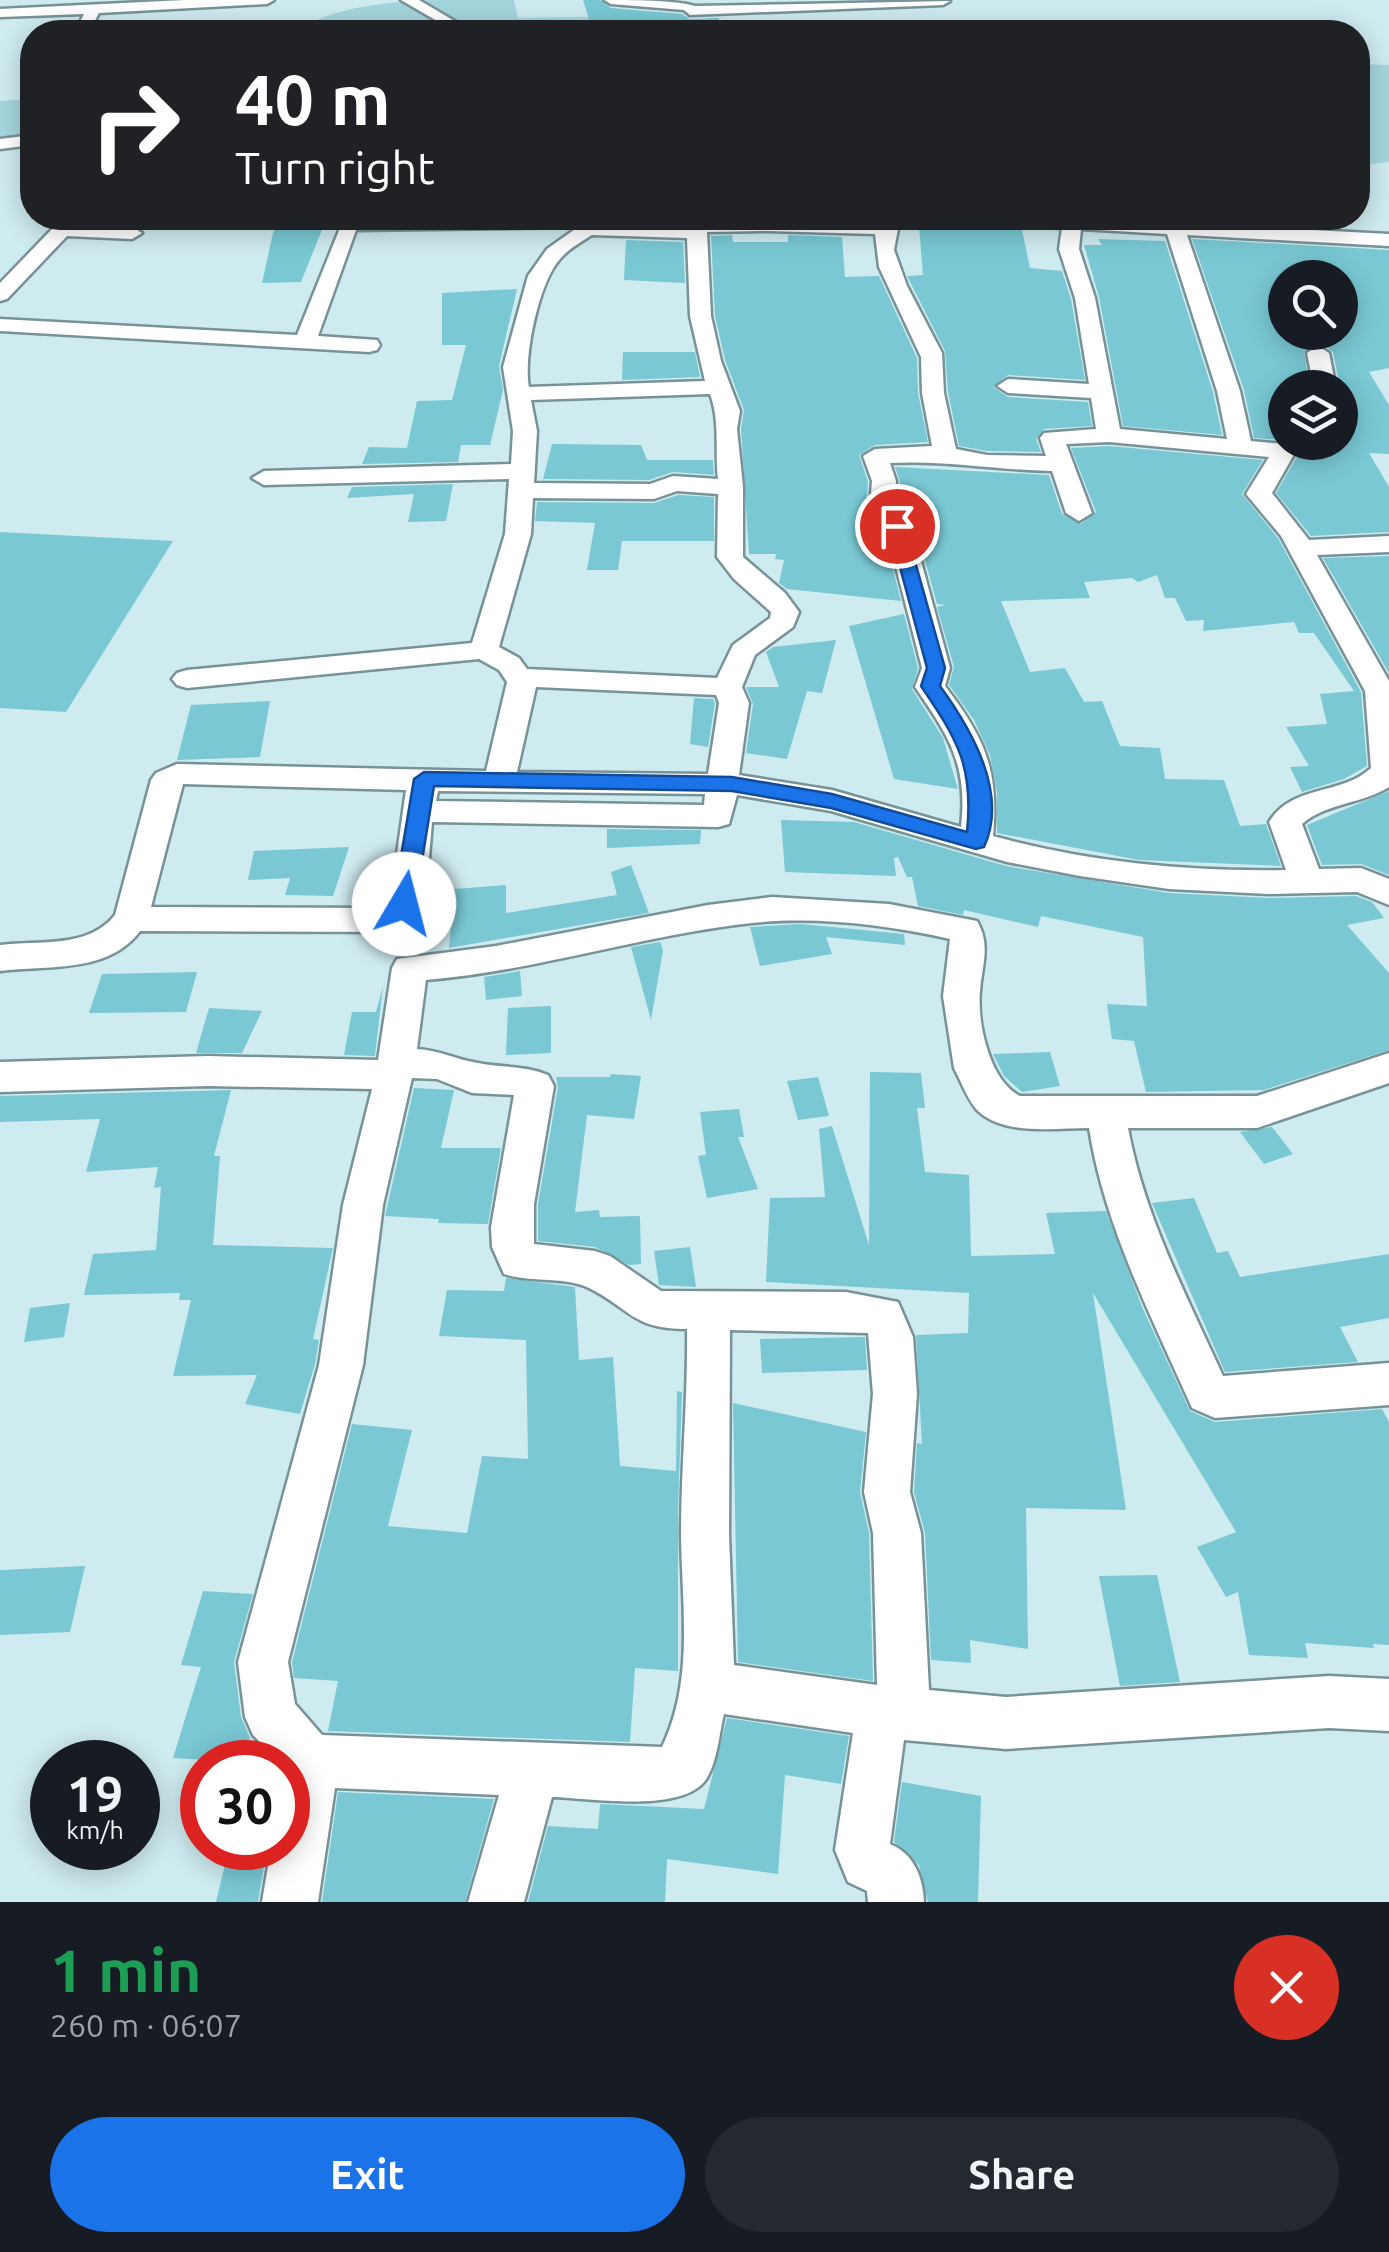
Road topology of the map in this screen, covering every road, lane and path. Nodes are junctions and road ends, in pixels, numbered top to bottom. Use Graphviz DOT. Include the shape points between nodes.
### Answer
graph roads {
  1 [pos="267,0"];
  2 [pos="408,0"];
  3 [pos="610,0"];
  4 [pos="943,2"];
  5 [pos="0,4"];
  6 [pos="88,4"];
  7 [pos="685,6"];
  8 [pos="0,13"];
  9 [pos="444,20"];
  10 [pos="58,230"];
  11 [pos="104,230"];
  12 [pos="348,230"];
  13 [pos="581,230"];
  14 [pos="697,230"];
  15 [pos="887,230"];
  16 [pos="1071,230"];
  17 [pos="1176,230"];
  18 [pos="1195,230"];
  19 [pos="132,234"];
  20 [pos="1389,240"];
  21 [pos="0,295"];
  22 [pos="0,325"];
  23 [pos="305,342"];
  24 [pos="369,346"];
  25 [pos="1318,353"];
  26 [pos="1321,370"];
  27 [pos="1008,386"];
  28 [pos="718,387"];
  29 [pos="1100,392"];
  30 [pos="518,394"];
  31 [pos="1109,435"];
  32 [pos="1240,446"];
  33 [pos="1268,447"];
  34 [pos="944,453"];
  35 [pos="1283,460"];
  36 [pos="1062,464"];
  37 [pos="264,478"];
  38 [pos="521,480"];
  39 [pos="731,487"];
  40 [pos="1079,513"];
  41 [pos="1389,544"];
  42 [pos="1301,548"];
  43 [pos="484,650"];
  44 [pos="520,677"];
  45 [pos="187,679"];
  46 [pos="727,687"];
  47 [pos="1385,692"];
  48 [pos="498,782"];
  49 [pos="724,784"];
  50 [pos="422,795"];
  51 [pos="976,842"];
  52 [pos="1307,881"];
  53 [pos="1389,894"];
  54 [pos="130,919"];
  55 [pos="0,958"];
  56 [pos="395,1068"];
  57 [pos="1389,1068"];
  58 [pos="0,1077"];
  59 [pos="1106,1114"];
  60 [pos="708,1312"];
  61 [pos="1389,1384"];
  62 [pos="706,1686"];
  63 [pos="1389,1705"];
  64 [pos="893,1713"];
  65 [pos="294,1740"];
  66 [pos="310,1761"];
  67 [pos="532,1772"];
  68 [pos="296,1870"];
  69 [pos="290,1902"];
  70 [pos="496,1902"];
  71 [pos="896,1902"];
  1 -- 6 [label="street"];
  2 -- 9 [label="street"];
  3 -- 7 [label="street"];
  4 -- 7 [label="street" via="778,11"];
  5 -- 6 [label="street"];
  6 -- 8 [label="street"];
  10 -- 21 [label="street"];
  11 -- 19 [label="street"];
  12 -- 23 [label="street"];
  13 -- 30 [label="street" via="538,276 514,367"];
  14 -- 28 [label="street" via="697,308"];
  15 -- 34 [label="street" via="887,260 931,353"];
  16 -- 29 [label="street" via="1069,249 1085,298"];
  17 -- 32 [label="street" via="1236,412"];
  18 -- 20 [label="street"];
  22 -- 23 [label="street"];
  23 -- 24 [label="street"];
  25 -- 26 [label="street"];
  27 -- 29 [label="street"];
  28 -- 30 [label="street"];
  28 -- 39 [label="street" via="728,411"];
  29 -- 31 [label="street"];
  30 -- 38 [label="street" via="525,431"];
  31 -- 32 [label="street"];
  31 -- 36 [label="street" via="1052,438"];
  32 -- 33 [label="street"];
  34 -- 36 [label="street"];
  34 -- 51 [label="street" via="875,456 884,481 883,522 899,528 936,668 930,686 961,728 981,793"];
  35 -- 42 [label="street" via="1259,494"];
  36 -- 40 [label="street"];
  37 -- 38 [label="street"];
  38 -- 39 [label="street" via="654,492 673,483"];
  38 -- 43 [label="street" via="512,563"];
  39 -- 46 [label="street" via="731,562 786,612 750,642"];
  41 -- 42 [label="street"];
  42 -- 47 [label="street"];
  43 -- 44 [label="street"];
  43 -- 45 [label="street"];
  44 -- 46 [label="street"];
  44 -- 48 [label="street"];
  46 -- 49 [label="street" via="734,698"];
  47 -- 52 [label="street" via="1385,775 1367,788 1302,808 1285,822"];
  48 -- 49 [label="street"];
  48 -- 50 [label="street"];
  49 -- 50 [label="street" via="718,816 710,818"];
  49 -- 51 [label="street" via="832,801"];
  50 -- 54 [label="street" via="410,882 396,920"];
  50 -- 54 [label="street" via="170,777"];
  51 -- 52 [label="street" via="1169,878"];
  52 -- 53 [label="street" via="1361,880"];
  54 -- 55 [label="street" via="107,945"];
  56 -- 58 [label="street"];
  56 -- 59 [label="street" via="410,968 558,950 750,911 828,912 965,930 961,996 973,1068 985,1091 1016,1112"];
  56 -- 60 [label="street" via="441,1065 472,1078 535,1086 514,1204 512,1248 519,1261 582,1265 648,1306"];
  56 -- 65 [label="street" via="363,1205 341,1366 262,1662 271,1717"];
  57 -- 59 [label="street" via="1257,1112"];
  59 -- 61 [label="street" via="1115,1167 1149,1261 1208,1393 1215,1398"];
  60 -- 62 [label="street"];
  60 -- 64 [label="street" via="876,1313 888,1324 896,1394 886,1492 896,1533"];
  62 -- 64 [label="street"];
  62 -- 67 [label="street" via="678,1770"];
  63 -- 64 [label="street" via="1328,1702 1006,1723"];
  64 -- 71 [label="street" via="862,1850 866,1863 888,1870"];
  66 -- 67 [label="street"];
  67 -- 70 [label="street"];
  68 -- 69 [label="street"];
}
